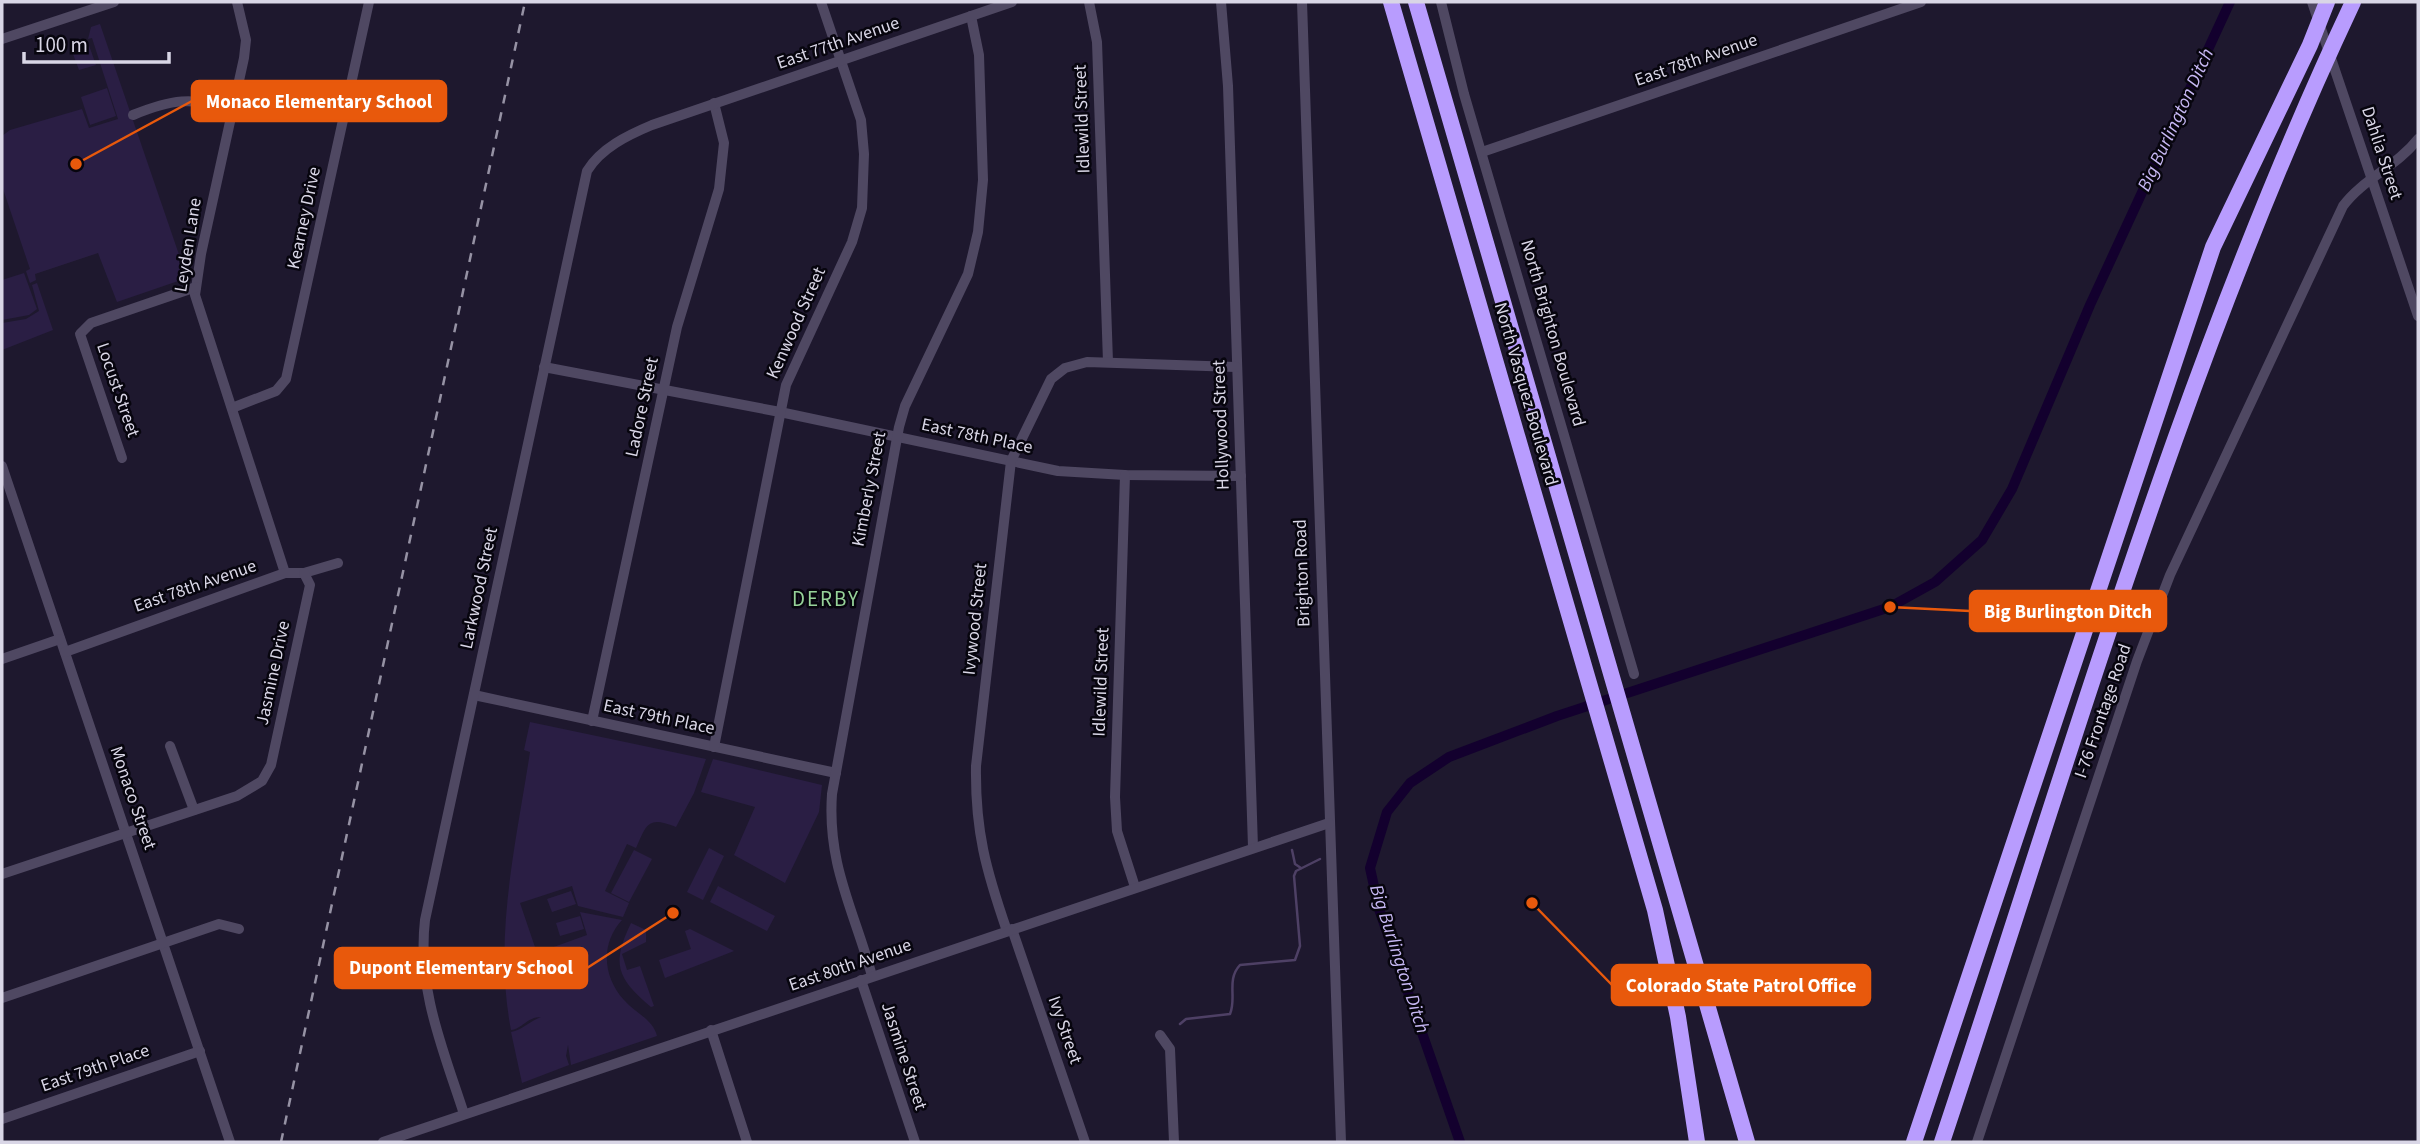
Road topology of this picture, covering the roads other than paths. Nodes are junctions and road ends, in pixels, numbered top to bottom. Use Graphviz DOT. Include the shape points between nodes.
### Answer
graph roads {
  1 [pos="237,2"];
  2 [pos="369,2"];
  3 [pos="821,2"];
  4 [pos="1012,2"];
  5 [pos="1089,2"];
  6 [pos="1221,2"];
  7 [pos="1301,2"];
  8 [pos="1391,2"];
  9 [pos="1416,2"];
  10 [pos="1441,2"];
  11 [pos="1921,2"];
  12 [pos="2312,2"];
  13 [pos="2327,2"];
  14 [pos="2353,2"];
  15 [pos="107,3"];
  16 [pos="971,16"];
  17 [pos="2,39"];
  18 [pos="841,60"];
  19 [pos="714,103"];
  20 [pos="232,108"];
  21 [pos="133,115"];
  22 [pos="675,117"];
  23 [pos="2418,139"];
  24 [pos="1482,152"];
  25 [pos="2372,180"];
  26 [pos="196,287"];
  27 [pos="2418,316"];
  28 [pos="1108,362"];
  29 [pos="544,367"];
  30 [pos="1236,367"];
  31 [pos="664,389"];
  32 [pos="232,408"];
  33 [pos="780,412"];
  34 [pos="896,436"];
  35 [pos="122,458"];
  36 [pos="1011,461"];
  37 [pos="2,466"];
  38 [pos="1125,475"];
  39 [pos="1241,475"];
  40 [pos="15,506"];
  41 [pos="2,510"];
  42 [pos="338,563"];
  43 [pos="285,573"];
  44 [pos="304,573"];
  45 [pos="60,639"];
  46 [pos="65,652"];
  47 [pos="2,659"];
  48 [pos="1634,674"];
  49 [pos="474,695"];
  50 [pos="592,720"];
  51 [pos="170,746"];
  52 [pos="714,747"];
  53 [pos="836,773"];
  54 [pos="1646,793"];
  55 [pos="1623,798"];
  56 [pos="194,810"];
  57 [pos="1329,823"];
  58 [pos="126,832"];
  59 [pos="1254,847"];
  60 [pos="2,874"];
  61 [pos="1135,887"];
  62 [pos="239,929"];
  63 [pos="1009,930"];
  64 [pos="163,943"];
  65 [pos="872,976"];
  66 [pos="861,980"];
  67 [pos="2,998"];
  68 [pos="711,1030"];
  69 [pos="1160,1035"];
  70 [pos="200,1051"];
  71 [pos="464,1114"];
  72 [pos="2,1119"];
  73 [pos="230,1142"];
  74 [pos="383,1142"];
  75 [pos="747,1142"];
  76 [pos="915,1142"];
  77 [pos="1085,1142"];
  78 [pos="1174,1142"];
  79 [pos="1341,1142"];
  80 [pos="1697,1142"];
  81 [pos="1747,1142"];
  82 [pos="1914,1142"];
  83 [pos="1942,1142"];
  84 [pos="1977,1142"];
  1 -- 20 [label="street, Leyden Lane" via="246,40"];
  2 -- 32 [label="street, Kearney Drive" via="286,379 276,391"];
  3 -- 18 [label="street, Kenwood Street"];
  4 -- 16 [label="street, East 77th Avenue"];
  5 -- 28 [label="street, Idlewild Street" via="1097,42"];
  6 -- 30 [label="street, Hollywood Street" via="1228,86"];
  7 -- 57 [label="street, Brighton Road"];
  8 -- 55 [label="highway, North Vasquez Boulevard"];
  9 -- 54 [label="highway, North Vasquez Boulevard"];
  10 -- 24 [label="street, North Brighton Boulevard"];
  11 -- 24 [label="street, East 78th Avenue"];
  12 -- 25 [label="street, Dahlia Street"];
  13 -- 82 [label="highway" via="2213,247"];
  14 -- 83 [label="highway" via="2250,243 2185,415"];
  15 -- 17 [label="street"];
  16 -- 18 [label="street, East 77th Avenue"];
  16 -- 34 [label="street, Kimberly Street" via="979,55 983,180 978,232 968,274 905,406"];
  18 -- 19 [label="street, East 77th Avenue"];
  18 -- 33 [label="street, Kenwood Street" via="863,131 862,208 848,250 790,372"];
  19 -- 22 [label="street, East 77th Avenue"];
  19 -- 31 [label="street, Ladore Street" via="724,144 723,169 677,327"];
  20 -- 21 [label="street" via="179,100"];
  20 -- 26 [label="street, Leyden Lane"];
  22 -- 29 [label="street, Larkwood Street" via="611,147 594,159 587,171"];
  23 -- 25 [label="street, I-76 Frontage Road"];
  24 -- 48 [label="street, North Brighton Boulevard"];
  25 -- 27 [label="street, Dahlia Street"];
  25 -- 84 [label="street, I-76 Frontage Road" via="2343,206 2170,575 2137,661"];
  26 -- 32 [label="street, Leyden Lane" via="202,322"];
  26 -- 35 [label="street, Locust Street" via="91,323 80,334"];
  28 -- 30 [label="street"];
  28 -- 36 [label="street, Ivywood Street" via="1080,363 1057,373"];
  29 -- 31 [label="street, East 78th Place"];
  29 -- 49 [label="street, Larkwood Street"];
  30 -- 39 [label="street, Hollywood Street"];
  31 -- 33 [label="street, East 78th Place"];
  31 -- 50 [label="street, Ladore Street"];
  32 -- 43 [label="street, Leyden Lane"];
  33 -- 34 [label="street, East 78th Place"];
  33 -- 52 [label="street, Kenwood Street"];
  34 -- 36 [label="street, East 78th Place"];
  34 -- 53 [label="street, Kimberly Street"];
  36 -- 38 [label="street, East 78th Place" via="1058,471"];
  36 -- 63 [label="street, Ivywood Street" via="975,802 982,856"];
  37 -- 40 [label="street, Monaco Street"];
  38 -- 39 [label="street, East 78th Place"];
  38 -- 61 [label="street, Idlewild Street" via="1115,797 1118,831"];
  39 -- 59 [label="street, Hollywood Street"];
  40 -- 41 [label="street"];
  40 -- 45 [label="street, Monaco Street"];
  42 -- 44 [label="street, East 78th Avenue"];
  43 -- 44 [label="street, East 78th Avenue"];
  43 -- 46 [label="street, East 78th Avenue"];
  44 -- 56 [label="street, Jasmine Drive" via="310,585 271,765 262,781 237,796"];
  45 -- 46 [label="street, Monaco Street"];
  45 -- 47 [label="street"];
  46 -- 58 [label="street, Monaco Street"];
  49 -- 50 [label="street, East 79th Place"];
  49 -- 71 [label="street, Larkwood Street" via="425,920 422,961 427,997"];
  50 -- 52 [label="street, East 79th Place"];
  51 -- 56 [label="street"];
  52 -- 53 [label="street, East 79th Place"];
  53 -- 65 [label="street, Kimberly Street" via="831,844"];
  54 -- 55 [label="highway"];
  54 -- 81 [label="highway, North Vasquez Boulevard"];
  55 -- 80 [label="highway, North Vasquez Boulevard" via="1655,910"];
  56 -- 58 [label="street"];
  57 -- 59 [label="street, East 80th Avenue"];
  57 -- 79 [label="street, Brighton Road"];
  58 -- 60 [label="street"];
  58 -- 64 [label="street, Monaco Street"];
  59 -- 61 [label="street, East 80th Avenue"];
  61 -- 63 [label="street, East 80th Avenue"];
  62 -- 64 [label="street" via="219,924"];
  63 -- 65 [label="street, East 80th Avenue"];
  63 -- 77 [label="street, Ivy Street"];
  64 -- 67 [label="street"];
  64 -- 70 [label="street, Monaco Street"];
  65 -- 66 [label="street, East 80th Avenue"];
  66 -- 68 [label="street, East 80th Avenue"];
  66 -- 76 [label="street, Jasmine Street"];
  68 -- 71 [label="street, East 80th Avenue"];
  68 -- 75 [label="street"];
  69 -- 78 [label="street" via="1170,1049"];
  70 -- 72 [label="street, East 79th Place"];
  70 -- 73 [label="street, Monaco Street"];
  71 -- 74 [label="street, East 80th Avenue"];
}
